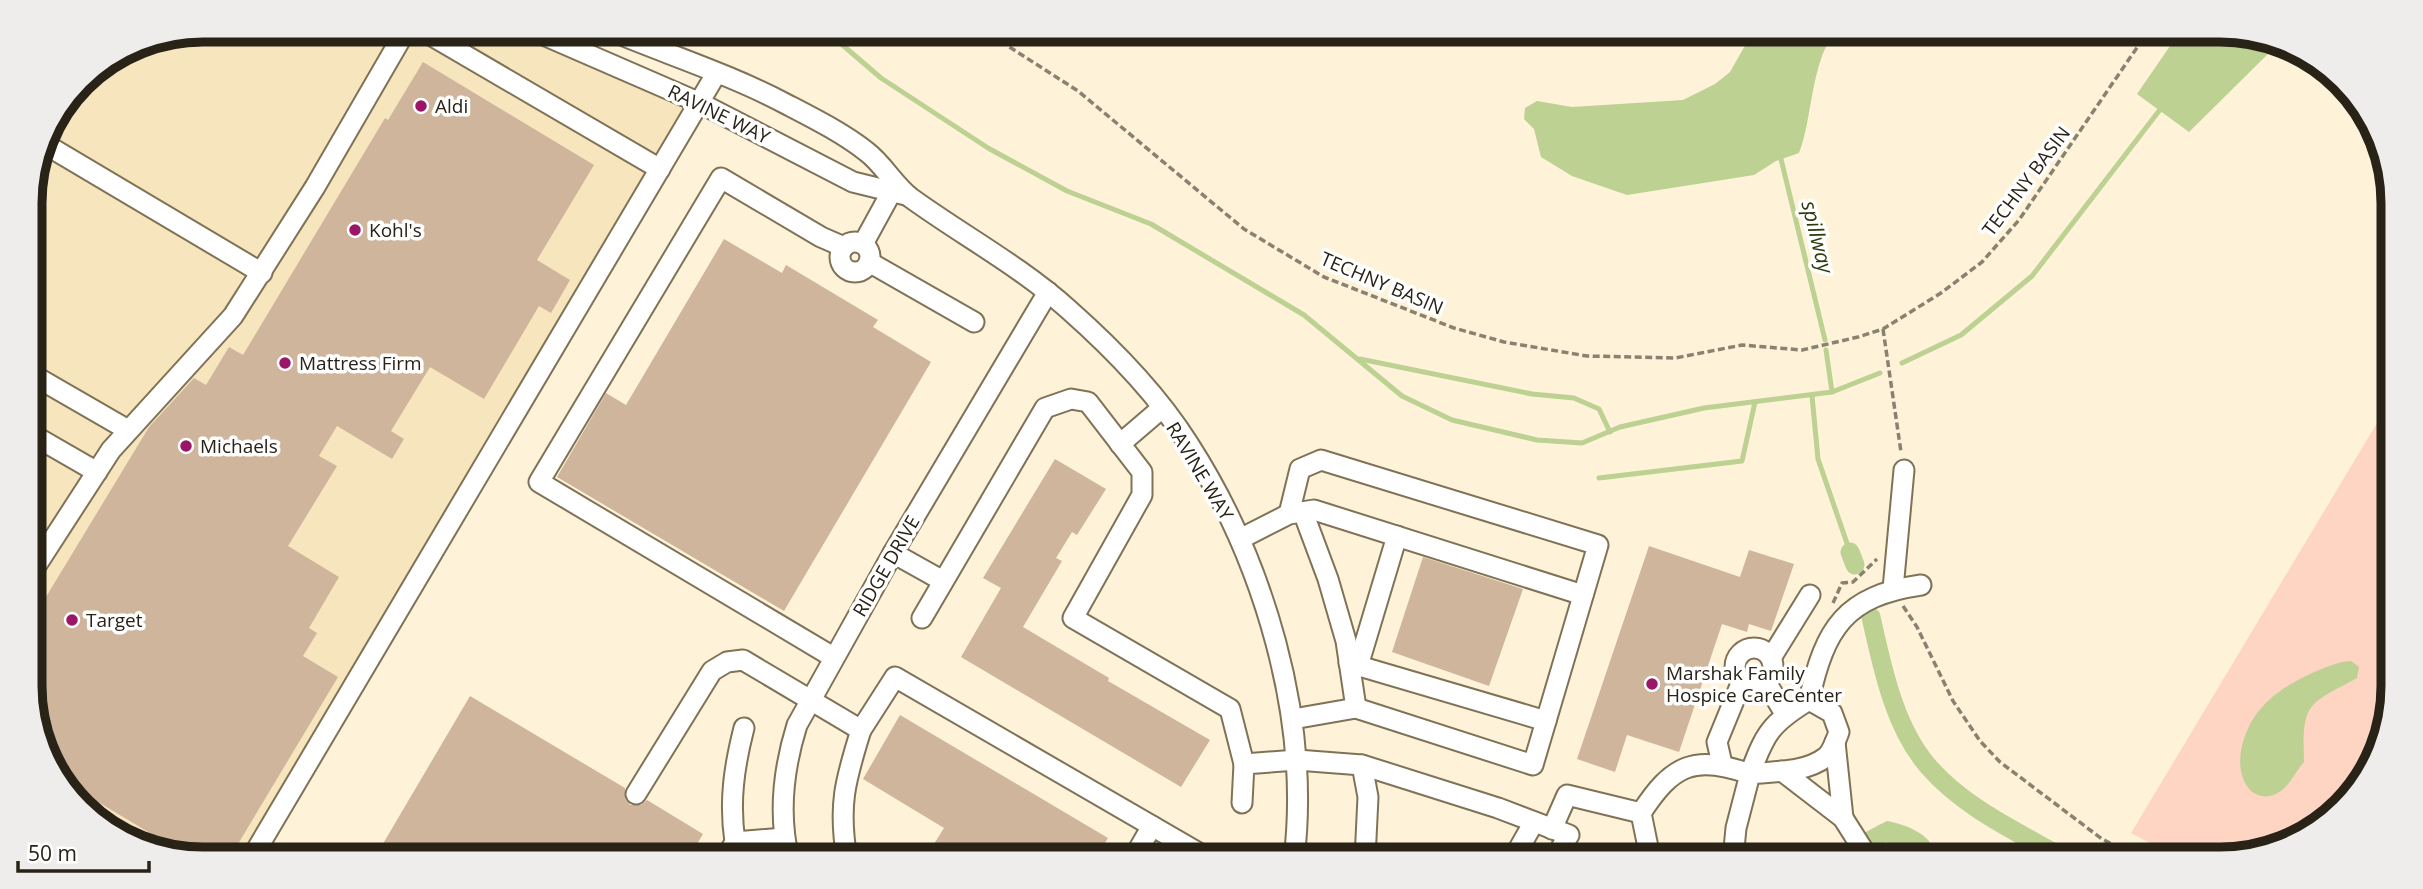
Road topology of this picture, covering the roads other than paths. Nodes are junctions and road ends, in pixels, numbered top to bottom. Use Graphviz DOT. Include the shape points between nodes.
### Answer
graph roads {
  1 [pos="399,42"];
  2 [pos="443,42"];
  3 [pos="560,42"];
  4 [pos="638,42"];
  5 [pos="716,74"];
  6 [pos="700,103"];
  7 [pos="52,148"];
  8 [pos="660,169"];
  9 [pos="900,193"];
  10 [pos="859,251"];
  11 [pos="261,273"];
  12 [pos="1048,292"];
  13 [pos="974,322"];
  14 [pos="42,380"];
  15 [pos="1161,408"];
  16 [pos="128,430"];
  17 [pos="42,440"];
  18 [pos="1120,444"];
  19 [pos="1904,470"];
  20 [pos="97,472"];
  21 [pos="1296,513"];
  22 [pos="1397,536"];
  23 [pos="1240,538"];
  24 [pos="892,553"];
  25 [pos="42,557"];
  26 [pos="943,581"];
  27 [pos="1921,585"];
  28 [pos="1893,589"];
  29 [pos="1583,595"];
  30 [pos="1810,595"];
  31 [pos="922,618"];
  32 [pos="833,657"];
  33 [pos="1771,658"];
  34 [pos="1354,665"];
  35 [pos="1742,681"];
  36 [pos="1766,682"];
  37 [pos="810,699"];
  38 [pos="1809,700"];
  39 [pos="1356,708"];
  40 [pos="1785,714"];
  41 [pos="1293,719"];
  42 [pos="1546,721"];
  43 [pos="744,728"];
  44 [pos="861,730"];
  45 [pos="1835,742"];
  46 [pos="1297,760"];
  47 [pos="1244,764"];
  48 [pos="1723,764"];
  49 [pos="1362,765"];
  50 [pos="1782,771"];
  51 [pos="1749,774"];
  52 [pos="636,794"];
  53 [pos="1242,803"];
  54 [pos="1641,813"];
  55 [pos="1843,818"];
  56 [pos="1543,825"];
  57 [pos="1152,826"];
  58 [pos="784,838"];
  59 [pos="258,847"];
  60 [pos="730,847"];
  61 [pos="747,847"];
  62 [pos="786,847"];
  63 [pos="845,847"];
  64 [pos="1140,847"];
  65 [pos="1188,847"];
  66 [pos="1295,847"];
  67 [pos="1366,847"];
  68 [pos="1524,847"];
  69 [pos="1562,847"];
  70 [pos="1648,847"];
  71 [pos="1734,847"];
  72 [pos="1862,847"];
  1 -- 11 [label="street"];
  2 -- 8 [label="street"];
  3 -- 6 [label="street, RAVINE WAY"];
  4 -- 5 [label="street, RAVINE WAY"];
  5 -- 6 [label="street"];
  5 -- 9 [label="street, RAVINE WAY" via="785,103 868,152"];
  6 -- 8 [label="street"];
  6 -- 9 [label="street, RAVINE WAY" via="853,182"];
  7 -- 11 [label="street"];
  8 -- 59 [label="street"];
  9 -- 10 [label="street"];
  9 -- 12 [label="street, RAVINE WAY"];
  10 -- 13 [label="street"];
  10 -- 32 [label="street" via="821,237 721,178 539,482"];
  11 -- 16 [label="street" via="233,316"];
  12 -- 15 [label="street, RAVINE WAY"];
  12 -- 24 [label="street, RIDGE DRIVE"];
  14 -- 16 [label="street"];
  15 -- 18 [label="street"];
  15 -- 23 [label="street, RAVINE WAY" via="1188,442"];
  16 -- 20 [label="street"];
  17 -- 20 [label="street"];
  18 -- 26 [label="street" via="1087,402 1071,399 1045,408"];
  18 -- 47 [label="street" via="1142,472 1142,495 1073,618 1230,709"];
  19 -- 28 [label="street"];
  20 -- 25 [label="street"];
  21 -- 22 [label="street" via="1314,510"];
  21 -- 23 [label="street"];
  21 -- 29 [label="street" via="1300,469 1321,460 1598,544"];
  21 -- 34 [label="street" via="1328,579"];
  22 -- 29 [label="street"];
  22 -- 34 [label="street"];
  23 -- 41 [label="street, RAVINE WAY" via="1277,650"];
  24 -- 26 [label="street"];
  24 -- 32 [label="street, RIDGE DRIVE"];
  26 -- 31 [label="street"];
  27 -- 28 [label="street"];
  28 -- 38 [label="street" via="1846,613 1817,662"];
  29 -- 42 [label="street"];
  30 -- 33 [label="street"];
  32 -- 37 [label="street, RIDGE DRIVE"];
  33 -- 35 [label="street" via="1762,649 1743,652 1735,670"];
  33 -- 36 [label="street" via="1773,671"];
  34 -- 39 [label="street"];
  34 -- 42 [label="street"];
  35 -- 36 [label="street" via="1754,687"];
  35 -- 48 [label="street" via="1717,742"];
  36 -- 40 [label="street"];
  37 -- 44 [label="street"];
  37 -- 52 [label="street" via="743,660 727,662 712,671"];
  37 -- 58 [label="street, RIDGE DRIVE" via="788,753 782,802"];
  38 -- 40 [label="street"];
  38 -- 45 [label="street" via="1832,713 1839,732"];
  39 -- 41 [label="street"];
  39 -- 42 [label="street" via="1533,765"];
  40 -- 51 [label="street" via="1764,736"];
  41 -- 46 [label="street, RAVINE WAY"];
  43 -- 60 [label="street" via="734,770"];
  44 -- 57 [label="street" via="895,677"];
  44 -- 63 [label="street" via="843,786"];
  45 -- 50 [label="street" via="1828,756"];
  45 -- 55 [label="street"];
  46 -- 47 [label="street"];
  46 -- 49 [label="street"];
  46 -- 66 [label="street, RAVINE WAY"];
  47 -- 53 [label="street"];
  48 -- 51 [label="street"];
  48 -- 54 [label="street" via="1700,763 1679,770 1659,785"];
  49 -- 56 [label="street"];
  49 -- 67 [label="street" via="1368,797"];
  50 -- 51 [label="street"];
  50 -- 55 [label="street"];
  51 -- 71 [label="street"];
  54 -- 56 [label="street" via="1567,795"];
  54 -- 70 [label="street"];
  55 -- 72 [label="street"];
  56 -- 68 [label="street"];
  56 -- 69 [label="street" via="1569,835"];
  57 -- 64 [label="street"];
  57 -- 65 [label="street"];
  58 -- 61 [label="street"];
  58 -- 62 [label="street, RIDGE DRIVE"];
}
